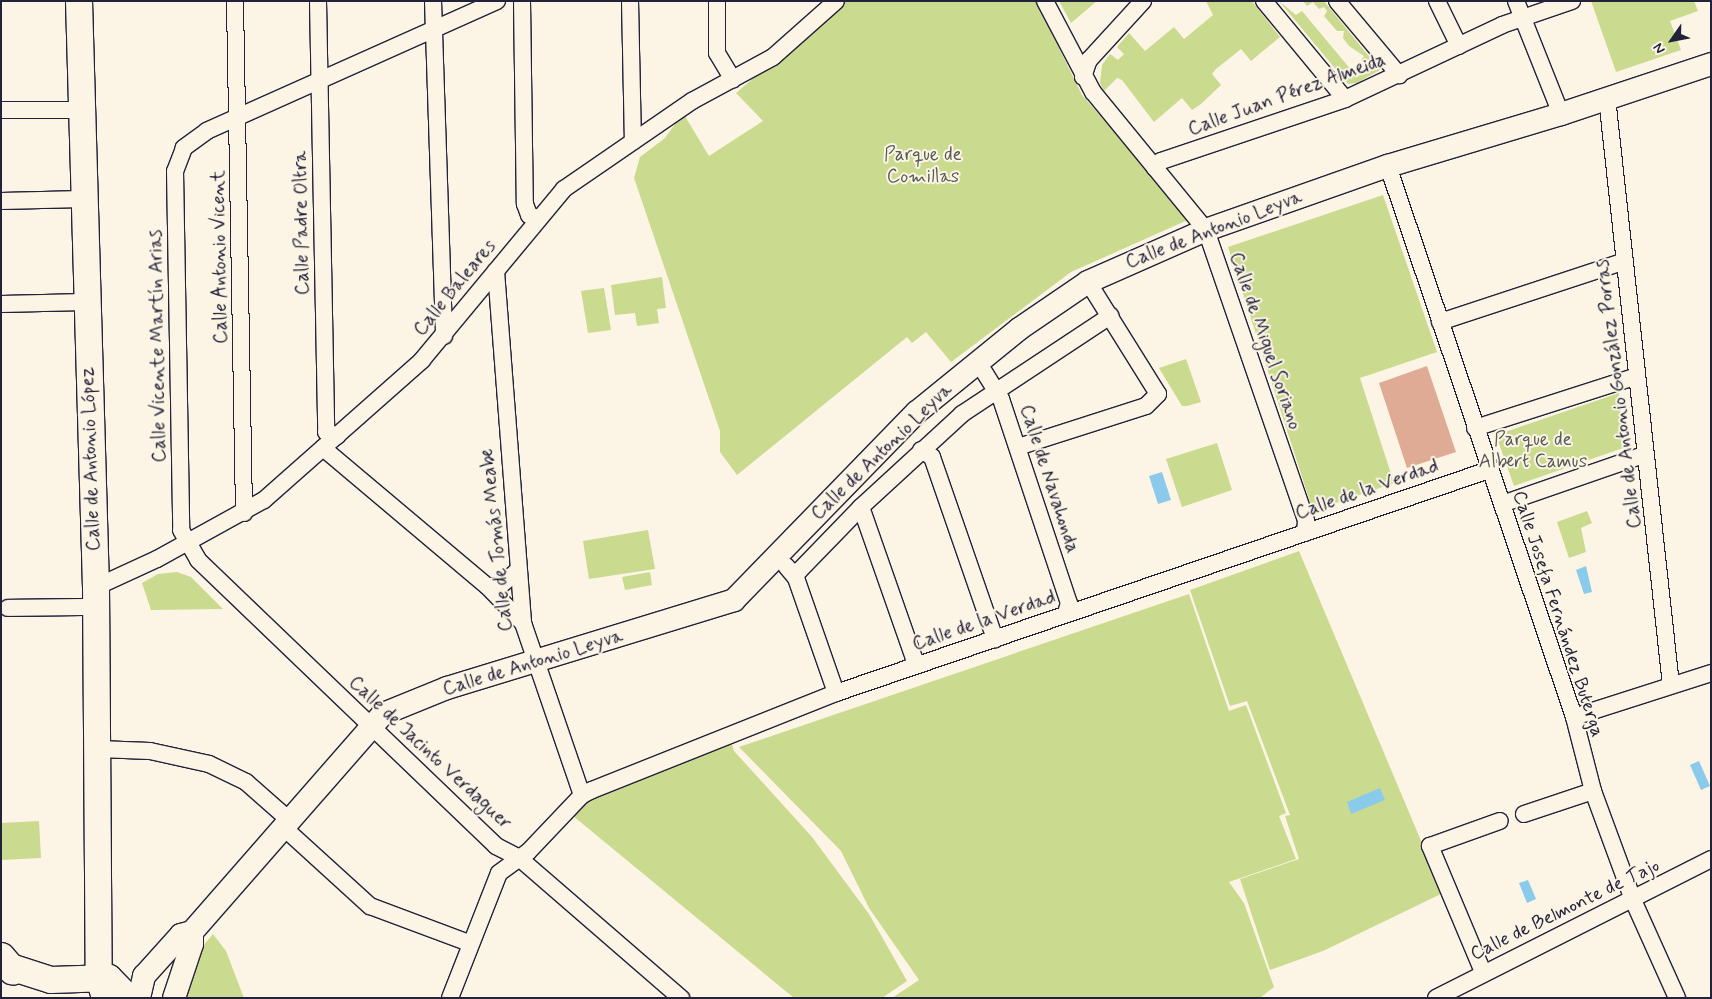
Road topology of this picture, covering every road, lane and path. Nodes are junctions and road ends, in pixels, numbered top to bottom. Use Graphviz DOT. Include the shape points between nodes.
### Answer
graph roads {
  1 [pos="79,1"];
  2 [pos="235,1"];
  3 [pos="318,1"];
  4 [pos="433,1"];
  5 [pos="497,1"];
  6 [pos="522,1"];
  7 [pos="630,1"];
  8 [pos="717,1"];
  9 [pos="1044,1"];
  10 [pos="1144,1"];
  11 [pos="1264,1"];
  12 [pos="1337,1"];
  13 [pos="1437,1"];
  14 [pos="1516,1"];
  15 [pos="1572,1"];
  16 [pos="830,4"];
  17 [pos="1524,18"];
  18 [pos="436,31"];
  19 [pos="1459,46"];
  20 [pos="1711,64"];
  21 [pos="1399,75"];
  22 [pos="1083,77"];
  23 [pos="733,80"];
  24 [pos="320,81"];
  25 [pos="1607,98"];
  26 [pos="1345,99"];
  27 [pos="1,110"];
  28 [pos="82,110"];
  29 [pos="1561,114"];
  30 [pos="238,118"];
  31 [pos="633,141"];
  32 [pos="1388,166"];
  33 [pos="1155,168"];
  34 [pos="83,199"];
  35 [pos="1,201"];
  36 [pos="537,218"];
  37 [pos="1206,230"];
  38 [pos="1623,262"];
  39 [pos="496,271"];
  40 [pos="1088,282"];
  41 [pos="85,302"];
  42 [pos="1,304"];
  43 [pos="1110,316"];
  44 [pos="1440,322"];
  45 [pos="444,336"];
  46 [pos="978,362"];
  47 [pos="1637,376"];
  48 [pos="996,389"];
  49 [pos="1475,428"];
  50 [pos="337,436"];
  51 [pos="323,448"];
  52 [pos="1018,448"];
  53 [pos="921,450"];
  54 [pos="1646,454"];
  55 [pos="1489,470"];
  56 [pos="1502,504"];
  57 [pos="862,507"];
  58 [pos="244,513"];
  59 [pos="1305,533"];
  60 [pos="187,543"];
  61 [pos="784,565"];
  62 [pos="517,571"];
  63 [pos="487,586"];
  64 [pos="96,597"];
  65 [pos="8,608"];
  66 [pos="1066,613"];
  67 [pos="522,623"];
  68 [pos="995,639"];
  69 [pos="536,661"];
  70 [pos="913,666"];
  71 [pos="1711,674"];
  72 [pos="1671,685"];
  73 [pos="836,693"];
  74 [pos="1574,717"];
  75 [pos="369,728"];
  76 [pos="98,749"];
  77 [pos="1593,791"];
  78 [pos="582,795"];
  79 [pos="1524,814"];
  80 [pos="1500,821"];
  81 [pos="285,823"];
  82 [pos="518,857"];
  83 [pos="1711,858"];
  84 [pos="1633,900"];
  85 [pos="100,917"];
  86 [pos="192,932"];
  87 [pos="469,943"];
  88 [pos="4,964"];
  89 [pos="1483,972"];
  90 [pos="102,988"];
  91 [pos="128,998"];
  92 [pos="133,998"];
  93 [pos="139,998"];
  94 [pos="145,998"];
  95 [pos="174,998"];
  96 [pos="450,998"];
  97 [pos="681,998"];
  98 [pos="1436,998"];
  99 [pos="1678,998"];
  1 -- 28 [label="main road, Calle de Antonio López"];
  2 -- 30 [label="street, Calle Antonio Vicent"];
  3 -- 24 [label="street, Calle Padre Oltra"];
  4 -- 18 [label="street"];
  5 -- 18 [label="street"];
  6 -- 36 [label="street" via="525,204 529,215"];
  7 -- 31 [label="street"];
  8 -- 23 [label="street" via="717,53"];
  9 -- 22 [label="street, Calle de Miguel Soriano"];
  10 -- 22 [label="street" via="1089,60"];
  11 -- 26 [label="street"];
  12 -- 21 [label="street"];
  13 -- 19 [label="street"];
  14 -- 17 [label="street"];
  15 -- 17 [label="street, Calle Juan Pérez Almeida"];
  16 -- 23 [label="street, Calle Baleares" via="773,57"];
  17 -- 19 [label="street, Calle Juan Pérez Almeida"];
  17 -- 29 [label="street"];
  18 -- 24 [label="street"];
  18 -- 45 [label="street"];
  19 -- 21 [label="street, Calle Juan Pérez Almeida"];
  20 -- 25 [label="main road, Calle de Antonio Leyva"];
  21 -- 26 [label="street, Calle Juan Pérez Almeida"];
  22 -- 33 [label="street, Calle de Miguel Soriano"];
  23 -- 31 [label="street, Calle Baleares" via="692,101"];
  24 -- 30 [label="street"];
  24 -- 50 [label="street, Calle Padre Oltra" via="326,432"];
  25 -- 29 [label="main road, Calle de Antonio Leyva"];
  25 -- 38 [label="street, Calle de Antonio González Porras"];
  26 -- 33 [label="street, Calle Juan Pérez Almeida" via="1161,161"];
  27 -- 28 [label="street"];
  28 -- 34 [label="main road, Calle de Antonio López"];
  29 -- 32 [label="main road, Calle de Antonio Leyva"];
  30 -- 58 [label="street, Calle Antonio Vicent"];
  30 -- 60 [label="street, Calle Vicente Martín Arias" via="207,132 184,148 175,171 181,530"];
  31 -- 36 [label="street, Calle Baleares" via="564,190"];
  32 -- 37 [label="main road, Calle de Antonio Leyva"];
  32 -- 44 [label="street, Calle Josefa Fernández Buterga"];
  33 -- 37 [label="street, Calle de Miguel Soriano"];
  34 -- 35 [label="street"];
  34 -- 41 [label="main road, Calle de Antonio López"];
  36 -- 39 [label="street, Calle Baleares"];
  37 -- 40 [label="main road, Calle de Antonio Leyva"];
  37 -- 59 [label="street, Calle de Miguel Soriano" via="1306,521"];
  38 -- 44 [label="street"];
  38 -- 47 [label="street, Calle de Antonio González Porras"];
  39 -- 45 [label="street, Calle Baleares"];
  39 -- 62 [label="street, Calle de Tomás Meabe"];
  40 -- 43 [label="street"];
  40 -- 46 [label="main road, Calle de Antonio Leyva"];
  41 -- 42 [label="street"];
  41 -- 64 [label="main road, Calle de Antonio López"];
  43 -- 48 [label="street, Calle de Antonio Leyva"];
  43 -- 52 [label="street" via="1157,388 1156,398 1146,406"];
  44 -- 49 [label="street, Calle Josefa Fernández Buterga"];
  45 -- 50 [label="street, Calle Baleares"];
  46 -- 48 [label="street, Calle de Navahonda"];
  46 -- 61 [label="main road, Calle de Antonio Leyva" via="917,412"];
  47 -- 49 [label="street"];
  47 -- 54 [label="street, Calle de Antonio González Porras"];
  48 -- 52 [label="street, Calle de Navahonda"];
  48 -- 53 [label="street, Calle de Antonio Leyva"];
  49 -- 55 [label="street, Calle Josefa Fernández Buterga"];
  50 -- 51 [label="street, Calle Baleares"];
  51 -- 58 [label="street, Calle Baleares"];
  51 -- 63 [label="street"];
  52 -- 66 [label="street, Calle de Navahonda" via="1069,603"];
  53 -- 57 [label="street, Calle de Antonio Leyva"];
  53 -- 68 [label="street" via="932,457"];
  54 -- 56 [label="street"];
  54 -- 72 [label="street, Calle de Antonio González Porras"];
  55 -- 56 [label="street, Calle Josefa Fernández Buterga"];
  55 -- 59 [label="street, Calle de la Verdad"];
  56 -- 74 [label="street, Calle Josefa Fernández Buterga"];
  57 -- 61 [label="street, Calle de Antonio Leyva" via="799,571"];
  57 -- 70 [label="street" via="914,658"];
  58 -- 60 [label="street, Calle Baleares"];
  59 -- 66 [label="street, Calle de la Verdad"];
  60 -- 64 [label="street, Calle Baleares"];
  60 -- 75 [label="street, Calle de Jacinto Verdaguer" via="198,560"];
  61 -- 69 [label="main road, Calle de Antonio Leyva" via="717,608"];
  61 -- 73 [label="street"];
  62 -- 63 [label="street" via="500,586"];
  62 -- 67 [label="street, Calle de Tomás Meabe"];
  63 -- 67 [label="street"];
  64 -- 65 [label="street"];
  64 -- 76 [label="main road, Calle de Antonio López"];
  66 -- 68 [label="street, Calle de la Verdad"];
  67 -- 69 [label="street, Calle de Tomás Meabe"];
  68 -- 70 [label="street, Calle de la Verdad"];
  69 -- 75 [label="main road, Calle de Antonio Leyva" via="405,703 383,714"];
  69 -- 78 [label="street, Calle de Tomás Meabe"];
  70 -- 73 [label="street, Calle de la Verdad"];
  71 -- 72 [label="street"];
  72 -- 74 [label="street"];
  73 -- 78 [label="street, Calle de la Verdad"];
  74 -- 77 [label="street, Calle Josefa Fernández Buterga"];
  75 -- 81 [label="main road, Calle de Antonio Leyva"];
  75 -- 82 [label="street, Calle de Jacinto Verdaguer" via="496,846"];
  76 -- 81 [label="street" via="150,751 209,764 246,782"];
  76 -- 85 [label="main road, Calle de Antonio López"];
  77 -- 79 [label="street"];
  77 -- 84 [label="street, Calle Josefa Fernández Buterga"];
  78 -- 82 [label="street, Calle de la Verdad" via="528,852"];
  80 -- 89 [label="street" via="1430,846"];
  81 -- 86 [label="main road, Calle de Antonio Leyva"];
  81 -- 87 [label="street" via="370,906"];
  82 -- 87 [label="street, Calle de la Verdad" via="498,873"];
  82 -- 97 [label="street, Calle de Jacinto Verdaguer"];
  83 -- 84 [label="street, Calle de Belmonte de Tajo"];
  84 -- 89 [label="street, Calle de Belmonte de Tajo"];
  84 -- 99 [label="street, Calle Josefa Fernández Buterga"];
  85 -- 90 [label="main road, Calle de Antonio López"];
  85 -- 92 [label="main road, Calle de Antonio López"];
  86 -- 93 [label="main road, Calle de Antonio Leyva" via="181,935 144,976"];
  86 -- 95 [label="main road" via="192,944"];
  87 -- 96 [label="street, Calle de la Verdad"];
  88 -- 90 [label="main road" via="51,980"];
  89 -- 98 [label="street, Calle de Belmonte de Tajo"];
  90 -- 91 [label="main road" via="109,978"];
  93 -- 94 [label="main road"];
}
